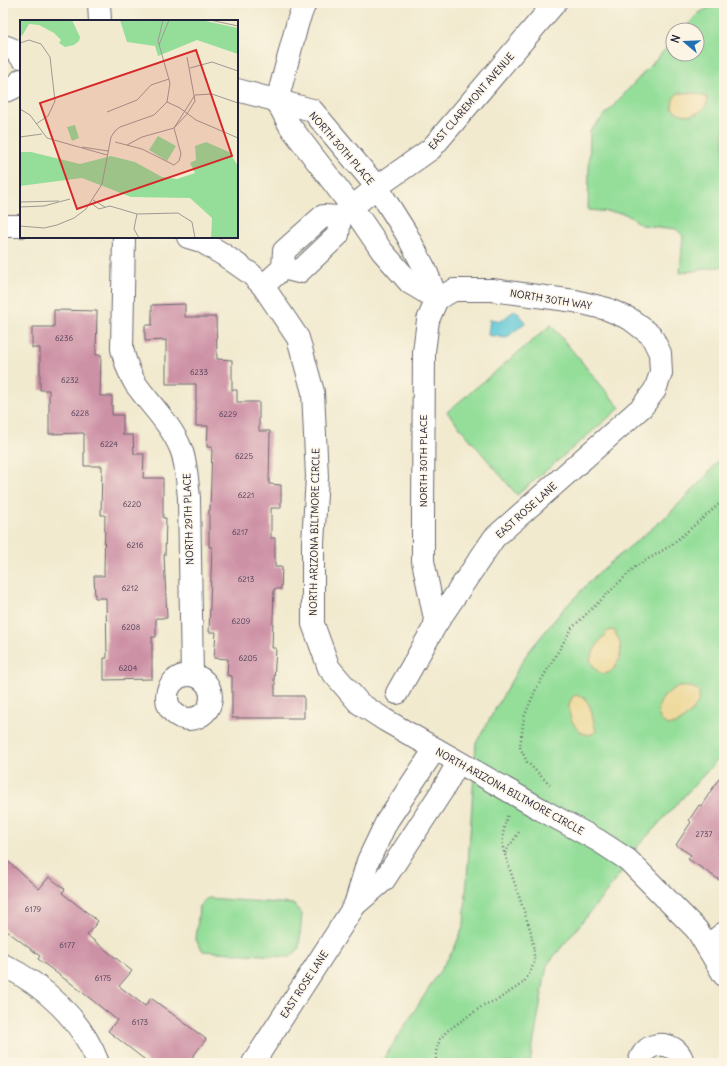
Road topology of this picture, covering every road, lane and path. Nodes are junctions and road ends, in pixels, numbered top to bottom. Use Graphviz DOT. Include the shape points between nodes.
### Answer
graph roads {
  1 [pos="99,3"];
  2 [pos="305,3"];
  3 [pos="555,3"];
  4 [pos="100,20"];
  5 [pos="3,46"];
  6 [pos="20,56"];
  7 [pos="20,82"];
  8 [pos="238,90"];
  9 [pos="3,91"];
  10 [pos="276,101"];
  11 [pos="377,187"];
  12 [pos="346,212"];
  13 [pos="3,226"];
  14 [pos="20,226"];
  15 [pos="124,238"];
  16 [pos="191,238"];
  17 [pos="263,286"];
  18 [pos="437,299"];
  19 [pos="656,390"];
  20 [pos="724,500"];
  21 [pos="436,624"];
  22 [pos="192,675"];
  23 [pos="397,693"];
  24 [pos="435,749"];
  25 [pos="458,763"];
  26 [pos="550,785"];
  27 [pos="510,792"];
  28 [pos="519,832"];
  29 [pos="505,853"];
  30 [pos="355,905"];
  31 [pos="716,939"];
  32 [pos="3,965"];
  33 [pos="722,967"];
  34 [pos="98,1063"];
  35 [pos="253,1063"];
  36 [pos="436,1063"];
  37 [pos="639,1063"];
  38 [pos="683,1063"];
  1 -- 4 [label="street"];
  2 -- 10 [label="street"];
  3 -- 11 [label="street, EAST CLAREMONT AVENUE" via="431,149"];
  5 -- 6 [label="street" via="16,51"];
  7 -- 9 [label="street" via="12,89"];
  8 -- 10 [label="street, NORTH 30TH PLACE"];
  10 -- 11 [label="street, NORTH 30TH PLACE" via="312,110"];
  10 -- 12 [label="street"];
  11 -- 12 [label="street, EAST CLAREMONT AVENUE"];
  11 -- 18 [label="street, NORTH 30TH PLACE" via="406,233"];
  12 -- 17 [label="street" via="324,216 284,251 283,268"];
  12 -- 18 [label="street" via="410,284"];
  13 -- 14 [label="street"];
  15 -- 22 [label="street, NORTH 29TH PLACE" via="122,349 135,382 174,435 186,469 189,498"];
  16 -- 17 [label="street, NORTH ARIZONA BILTMORE CIRCLE" via="224,254"];
  17 -- 24 [label="street, NORTH ARIZONA BILTMORE CIRCLE" via="298,338 313,392 317,477 313,572 315,632 329,668 359,703"];
  18 -- 19 [label="street, NORTH 30TH WAY" via="454,290 492,290 576,301 607,309 630,319 650,335 660,353 661,373"];
  18 -- 21 [label="street, NORTH 30TH PLACE" via="428,320 424,352 423,508 423,560"];
  19 -- 21 [label="street, EAST ROSE LANE" via="642,407 494,538"];
  20 -- 26 [label="path" via="670,546 635,567 572,628 536,689 524,717 520,747 527,762"];
  21 -- 23 [label="street, EAST ROSE LANE"];
  24 -- 25 [label="street, NORTH ARIZONA BILTMORE CIRCLE"];
  24 -- 30 [label="street, EAST ROSE LANE" via="387,821 368,862"];
  25 -- 27 [label="street, NORTH ARIZONA BILTMORE CIRCLE"];
  25 -- 30 [label="street, EAST ROSE LANE" via="384,880"];
  27 -- 29 [label="path" via="502,840"];
  27 -- 31 [label="street, NORTH ARIZONA BILTMORE CIRCLE, bridge" via="628,860 697,930"];
  28 -- 29 [label="path"];
  29 -- 36 [label="path" via="530,932 534,963 523,983 499,999 484,1005 447,1031 440,1039"];
  30 -- 35 [label="street, EAST ROSE LANE"];
  31 -- 33 [label="street, NORTH ARIZONA BILTMORE CIRCLE"];
  32 -- 34 [label="street" via="16,971 60,1005 92,1047"];
  37 -- 38 [label="street" via="643,1054 652,1046 665,1044 676,1050"];
}
